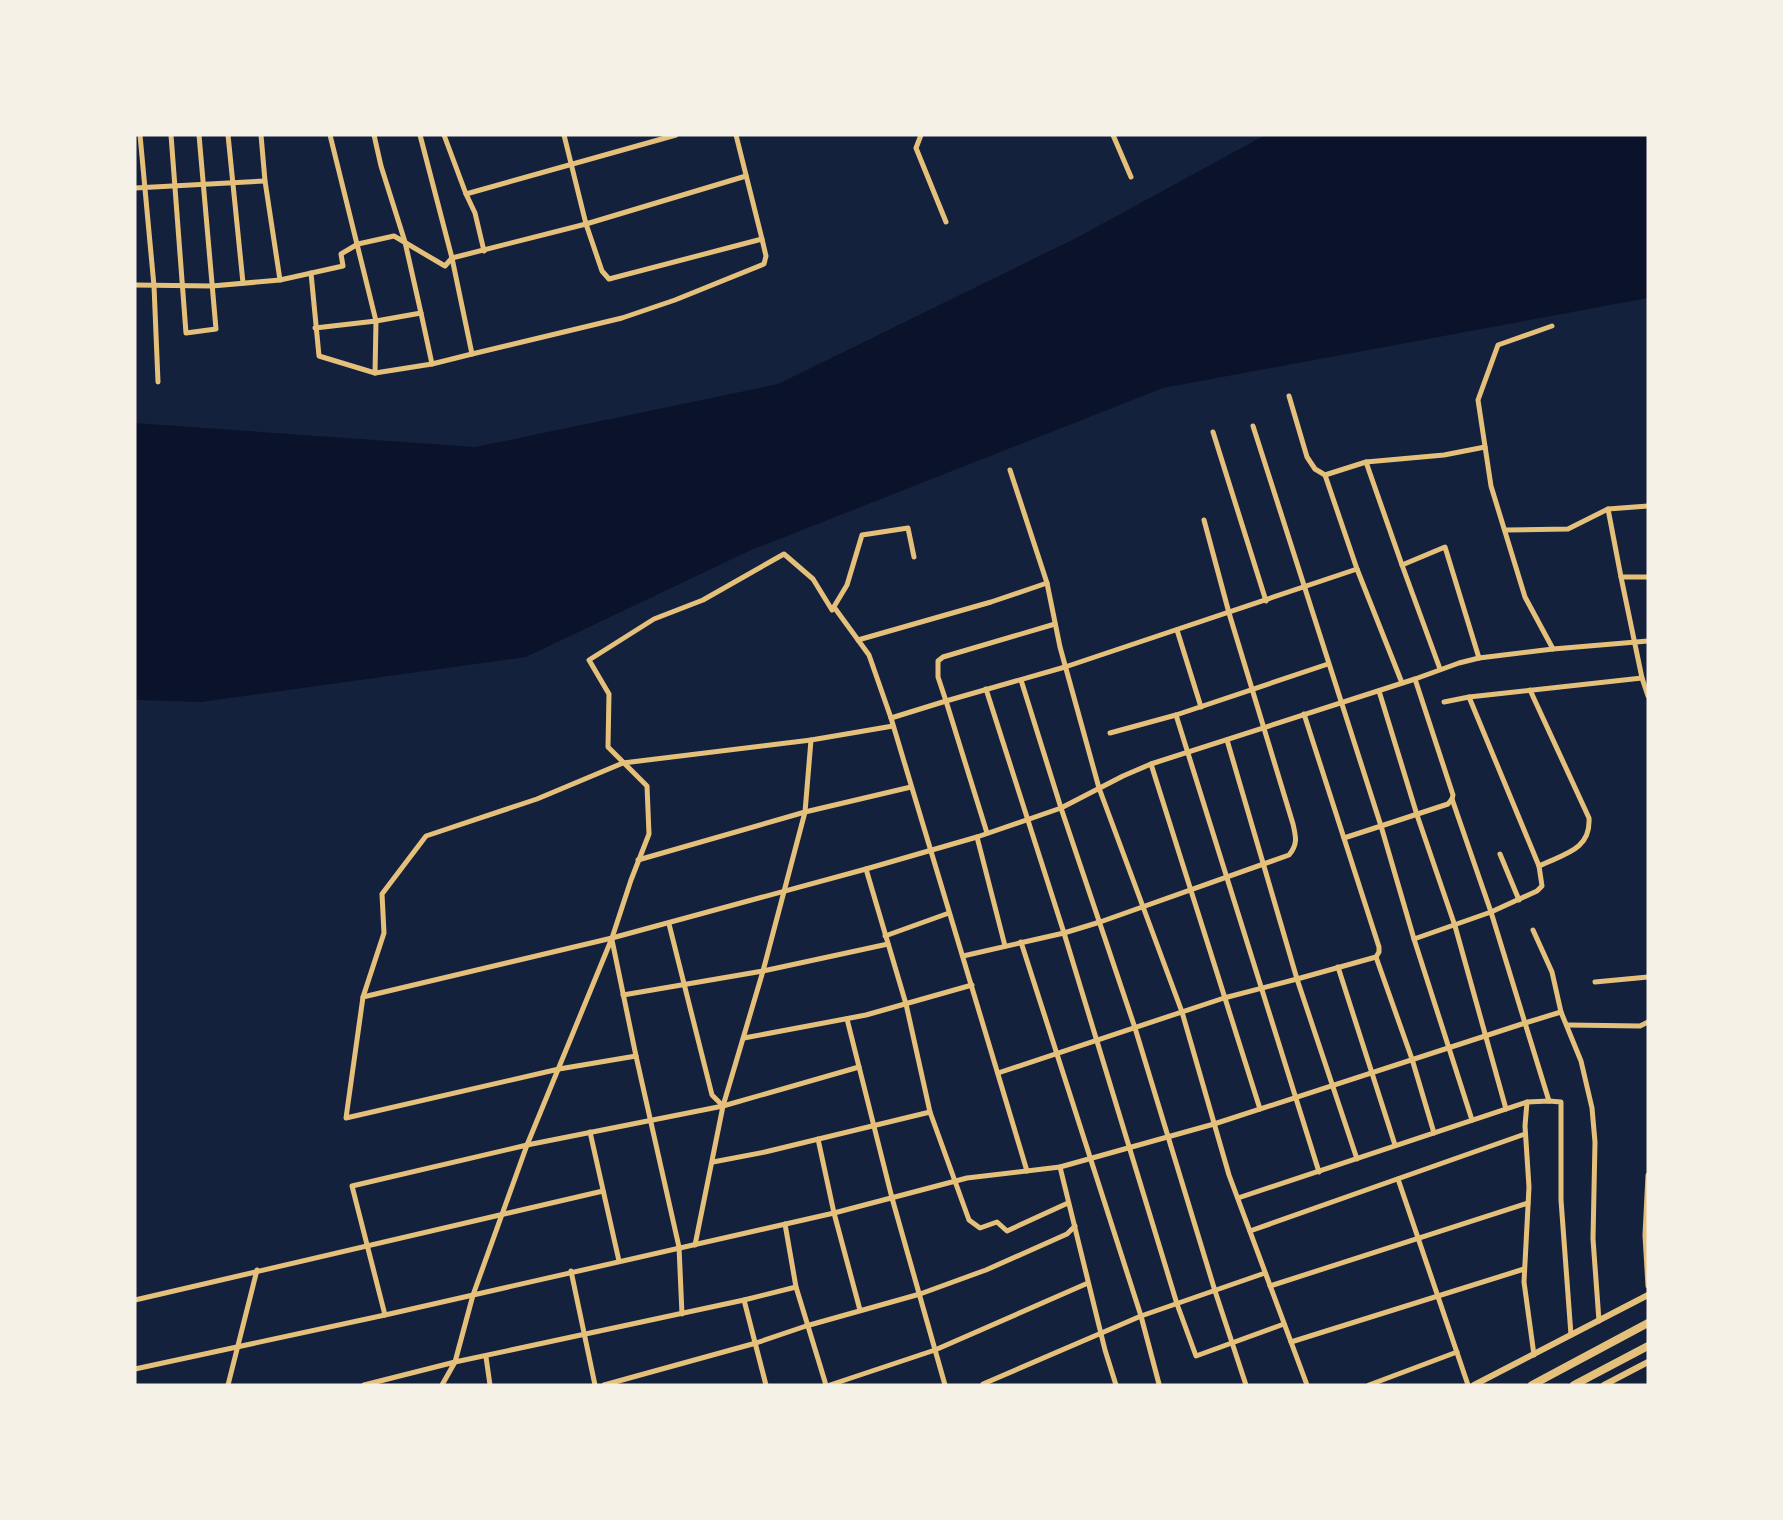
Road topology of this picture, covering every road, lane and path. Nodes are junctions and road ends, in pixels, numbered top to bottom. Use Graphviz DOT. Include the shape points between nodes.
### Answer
graph roads {
  1 [pos="140,135"];
  2 [pos="171,135"];
  3 [pos="199,135"];
  4 [pos="228,135"];
  5 [pos="261,135"];
  6 [pos="330,135"];
  7 [pos="374,135"];
  8 [pos="420,135"];
  9 [pos="444,135"];
  10 [pos="564,135"];
  11 [pos="676,135"];
  12 [pos="735,135"];
  13 [pos="921,135"];
  14 [pos="1113,135"];
  15 [pos="571,165"];
  16 [pos="746,176"];
  17 [pos="1131,177"];
  18 [pos="265,181"];
  19 [pos="232,184"];
  20 [pos="205,186"];
  21 [pos="135,188"];
  22 [pos="144,188"];
  23 [pos="175,188"];
  24 [pos="466,194"];
  25 [pos="946,222"];
  26 [pos="586,225"];
  27 [pos="762,240"];
  28 [pos="405,242"];
  29 [pos="358,244"];
  30 [pos="484,251"];
  31 [pos="452,258"];
  32 [pos="311,273"];
  33 [pos="280,280"];
  34 [pos="243,283"];
  35 [pos="135,285"];
  36 [pos="212,285"];
  37 [pos="154,286"];
  38 [pos="183,287"];
  39 [pos="421,313"];
  40 [pos="376,321"];
  41 [pos="1552,326"];
  42 [pos="315,328"];
  43 [pos="472,354"];
  44 [pos="432,364"];
  45 [pos="375,373"];
  46 [pos="158,382"];
  47 [pos="1289,396"];
  48 [pos="1253,426"];
  49 [pos="1213,432"];
  50 [pos="1485,447"];
  51 [pos="1366,462"];
  52 [pos="1010,470"];
  53 [pos="1324,475"];
  54 [pos="1648,506"];
  55 [pos="1608,509"];
  56 [pos="1204,520"];
  57 [pos="1505,530"];
  58 [pos="914,557"];
  59 [pos="1402,565"];
  60 [pos="1357,569"];
  61 [pos="1621,577"];
  62 [pos="1648,577"];
  63 [pos="1047,583"];
  64 [pos="1304,587"];
  65 [pos="1266,601"];
  66 [pos="834,607"];
  67 [pos="1229,613"];
  68 [pos="1055,624"];
  69 [pos="1177,630"];
  70 [pos="858,640"];
  71 [pos="1634,641"];
  72 [pos="1648,641"];
  73 [pos="1553,649"];
  74 [pos="1479,658"];
  75 [pos="1328,664"];
  76 [pos="1065,667"];
  77 [pos="1440,669"];
  78 [pos="1642,678"];
  79 [pos="1415,679"];
  80 [pos="1021,680"];
  81 [pos="1402,684"];
  82 [pos="986,689"];
  83 [pos="1253,690"];
  84 [pos="1379,690"];
  85 [pos="1530,690"];
  86 [pos="1648,696"];
  87 [pos="1469,697"];
  88 [pos="946,701"];
  89 [pos="1444,702"];
  90 [pos="1341,703"];
  91 [pos="1201,707"];
  92 [pos="1304,714"];
  93 [pos="1176,715"];
  94 [pos="891,718"];
  95 [pos="893,726"];
  96 [pos="1265,728"];
  97 [pos="1110,733"];
  98 [pos="811,740"];
  99 [pos="1227,740"];
  100 [pos="1188,753"];
  101 [pos="623,763"];
  102 [pos="1152,764"];
  103 [pos="911,787"];
  104 [pos="1100,788"];
  105 [pos="1452,799"];
  106 [pos="1061,808"];
  107 [pos="805,812"];
  108 [pos="1417,815"];
  109 [pos="1026,820"];
  110 [pos="1381,826"];
  111 [pos="987,833"];
  112 [pos="977,837"];
  113 [pos="1344,838"];
  114 [pos="930,850"];
  115 [pos="1500,854"];
  116 [pos="638,860"];
  117 [pos="1262,865"];
  118 [pos="1539,866"];
  119 [pos="866,869"];
  120 [pos="1226,877"];
  121 [pos="1190,889"];
  122 [pos="783,891"];
  123 [pos="1519,900"];
  124 [pos="1143,905"];
  125 [pos="1491,912"];
  126 [pos="949,913"];
  127 [pos="1100,922"];
  128 [pos="669,924"];
  129 [pos="1455,926"];
  130 [pos="1533,930"];
  131 [pos="1064,933"];
  132 [pos="885,936"];
  133 [pos="612,938"];
  134 [pos="1414,939"];
  135 [pos="1021,942"];
  136 [pos="888,944"];
  137 [pos="1005,946"];
  138 [pos="963,956"];
  139 [pos="1376,957"];
  140 [pos="1338,967"];
  141 [pos="763,971"];
  142 [pos="1648,977"];
  143 [pos="1297,979"];
  144 [pos="1595,982"];
  145 [pos="685,984"];
  146 [pos="972,985"];
  147 [pos="1262,988"];
  148 [pos="623,995"];
  149 [pos="363,997"];
  150 [pos="1224,998"];
  151 [pos="906,1004"];
  152 [pos="1182,1012"];
  153 [pos="1561,1012"];
  154 [pos="847,1019"];
  155 [pos="1648,1022"];
  156 [pos="1525,1023"];
  157 [pos="1568,1025"];
  158 [pos="1135,1028"];
  159 [pos="1485,1035"];
  160 [pos="744,1038"];
  161 [pos="1096,1040"];
  162 [pos="1449,1047"];
  163 [pos="1055,1053"];
  164 [pos="636,1056"];
  165 [pos="1412,1059"];
  166 [pos="859,1067"];
  167 [pos="559,1069"];
  168 [pos="1373,1072"];
  169 [pos="998,1073"];
  170 [pos="1334,1085"];
  171 [pos="1297,1097"];
  172 [pos="1549,1101"];
  173 [pos="1527,1102"];
  174 [pos="723,1106"];
  175 [pos="1260,1109"];
  176 [pos="1506,1109"];
  177 [pos="930,1112"];
  178 [pos="651,1119"];
  179 [pos="1472,1120"];
  180 [pos="873,1124"];
  181 [pos="1214,1124"];
  182 [pos="590,1132"];
  183 [pos="1434,1133"];
  184 [pos="1525,1134"];
  185 [pos="1167,1137"];
  186 [pos="818,1139"];
  187 [pos="1395,1145"];
  188 [pos="527,1146"];
  189 [pos="1128,1148"];
  190 [pos="1091,1159"];
  191 [pos="1357,1159"];
  192 [pos="713,1162"];
  193 [pos="1060,1167"];
  194 [pos="1027,1171"];
  195 [pos="1319,1172"];
  196 [pos="1648,1177"];
  197 [pos="1398,1179"];
  198 [pos="956,1181"];
  199 [pos="603,1191"];
  200 [pos="892,1198"];
  201 [pos="1238,1198"];
  202 [pos="1068,1203"];
  203 [pos="1528,1203"];
  204 [pos="834,1214"];
  205 [pos="501,1215"];
  206 [pos="784,1224"];
  207 [pos="1075,1226"];
  208 [pos="1250,1231"];
  209 [pos="1419,1239"];
  210 [pos="695,1245"];
  211 [pos="367,1246"];
  212 [pos="679,1247"];
  213 [pos="619,1261"];
  214 [pos="1524,1269"];
  215 [pos="257,1270"];
  216 [pos="571,1271"];
  217 [pos="1265,1273"];
  218 [pos="1088,1283"];
  219 [pos="1270,1286"];
  220 [pos="1648,1286"];
  221 [pos="796,1287"];
  222 [pos="1215,1291"];
  223 [pos="920,1294"];
  224 [pos="473,1295"];
  225 [pos="1648,1295"];
  226 [pos="1439,1296"];
  227 [pos="135,1300"];
  228 [pos="744,1300"];
  229 [pos="1177,1304"];
  230 [pos="860,1310"];
  231 [pos="682,1314"];
  232 [pos="385,1315"];
  233 [pos="1141,1316"];
  234 [pos="1599,1321"];
  235 [pos="1648,1323"];
  236 [pos="1284,1324"];
  237 [pos="806,1326"];
  238 [pos="1101,1332"];
  239 [pos="585,1335"];
  240 [pos="1571,1335"];
  241 [pos="1291,1342"];
  242 [pos="756,1343"];
  243 [pos="1232,1343"];
  244 [pos="1648,1346"];
  245 [pos="237,1347"];
  246 [pos="935,1350"];
  247 [pos="1457,1352"];
  248 [pos="1534,1355"];
  249 [pos="486,1357"];
  250 [pos="455,1362"];
  251 [pos="1648,1362"];
  252 [pos="135,1369"];
  253 [pos="374,1384"];
  254 [pos="983,1384"];
  255 [pos="1159,1384"];
  256 [pos="228,1385"];
  257 [pos="364,1385"];
  258 [pos="442,1385"];
  259 [pos="490,1385"];
  260 [pos="595,1385"];
  261 [pos="604,1385"];
  262 [pos="766,1385"];
  263 [pos="828,1385"];
  264 [pos="945,1385"];
  265 [pos="1116,1385"];
  266 [pos="1246,1385"];
  267 [pos="1307,1385"];
  268 [pos="1369,1385"];
  269 [pos="1468,1385"];
  270 [pos="1474,1385"];
  271 [pos="1532,1385"];
  272 [pos="1574,1385"];
  273 [pos="1605,1385"];
  1 -- 22 [label="street"];
  2 -- 23 [label="street"];
  3 -- 20 [label="street"];
  4 -- 19 [label="street"];
  5 -- 18 [label="street"];
  6 -- 29 [label="street"];
  7 -- 28 [label="street"];
  8 -- 31 [label="street"];
  9 -- 24 [label="street"];
  10 -- 15 [label="street"];
  11 -- 15 [label="street"];
  12 -- 16 [label="street"];
  13 -- 25 [label="street" via="916,148"];
  14 -- 17 [label="street"];
  15 -- 24 [label="street"];
  15 -- 26 [label="street"];
  16 -- 26 [label="street"];
  16 -- 27 [label="street"];
  18 -- 19 [label="street"];
  18 -- 33 [label="street"];
  19 -- 20 [label="street"];
  19 -- 34 [label="street"];
  20 -- 23 [label="street"];
  20 -- 36 [label="street"];
  21 -- 22 [label="street"];
  22 -- 23 [label="street"];
  22 -- 37 [label="street"];
  23 -- 38 [label="street"];
  24 -- 30 [label="street"];
  26 -- 27 [label="street" via="602,271 609,279"];
  26 -- 30 [label="street"];
  27 -- 43 [label="street" via="764,264 720,283 622,318"];
  28 -- 29 [label="street" via="394,236"];
  28 -- 31 [label="street" via="445,266"];
  28 -- 39 [label="street"];
  29 -- 32 [label="street" via="341,254 343,266"];
  29 -- 40 [label="street"];
  30 -- 31 [label="street"];
  31 -- 43 [label="street"];
  32 -- 33 [label="street"];
  32 -- 42 [label="street"];
  33 -- 34 [label="street"];
  34 -- 36 [label="street"];
  35 -- 37 [label="street"];
  36 -- 38 [label="street"];
  36 -- 38 [label="street" via="216,329 186,333"];
  37 -- 38 [label="street"];
  37 -- 46 [label="street"];
  39 -- 40 [label="street"];
  39 -- 44 [label="street"];
  40 -- 42 [label="street"];
  40 -- 45 [label="street"];
  41 -- 50 [label="street" via="1498,345 1478,400"];
  42 -- 45 [label="street" via="319,356"];
  43 -- 44 [label="street"];
  44 -- 45 [label="street"];
  47 -- 53 [label="street" via="1307,457"];
  48 -- 64 [label="street"];
  49 -- 65 [label="street"];
  50 -- 51 [label="street"];
  50 -- 57 [label="street" via="1491,486"];
  51 -- 53 [label="street"];
  51 -- 59 [label="street"];
  52 -- 63 [label="street"];
  53 -- 60 [label="street"];
  54 -- 55 [label="street"];
  55 -- 57 [label="street" via="1568,529"];
  55 -- 61 [label="street"];
  56 -- 67 [label="street"];
  57 -- 73 [label="street" via="1525,597"];
  58 -- 66 [label="street" via="908,528 862,535 847,585"];
  59 -- 74 [label="street" via="1445,547"];
  59 -- 77 [label="street"];
  60 -- 64 [label="street"];
  60 -- 81 [label="street"];
  61 -- 62 [label="street"];
  61 -- 71 [label="street"];
  63 -- 68 [label="street"];
  63 -- 70 [label="street"];
  64 -- 65 [label="street"];
  64 -- 75 [label="street"];
  65 -- 67 [label="street"];
  66 -- 70 [label="street"];
  66 -- 101 [label="street" via="832,610 813,579 783,554 703,600 654,619 589,660 609,694 608,747"];
  67 -- 69 [label="street"];
  67 -- 83 [label="street"];
  68 -- 76 [label="street"];
  68 -- 88 [label="street" via="943,657 937,668"];
  69 -- 76 [label="street"];
  69 -- 91 [label="street"];
  70 -- 94 [label="street" via="868,655"];
  71 -- 72 [label="street"];
  71 -- 73 [label="street"];
  71 -- 78 [label="street"];
  73 -- 74 [label="street"];
  74 -- 77 [label="street"];
  75 -- 83 [label="street"];
  75 -- 90 [label="street"];
  76 -- 80 [label="street"];
  76 -- 104 [label="street"];
  77 -- 79 [label="street"];
  78 -- 85 [label="street"];
  78 -- 86 [label="street"];
  79 -- 81 [label="street"];
  79 -- 105 [label="street"];
  80 -- 82 [label="street"];
  80 -- 106 [label="street"];
  81 -- 84 [label="street"];
  82 -- 88 [label="street"];
  82 -- 109 [label="street"];
  83 -- 91 [label="street"];
  83 -- 96 [label="street"];
  84 -- 90 [label="street"];
  84 -- 108 [label="street"];
  85 -- 87 [label="street"];
  85 -- 118 [label="street" via="1589,818 1590,831 1583,843"];
  87 -- 89 [label="street"];
  87 -- 118 [label="street"];
  88 -- 94 [label="street"];
  88 -- 111 [label="street"];
  90 -- 92 [label="street"];
  90 -- 110 [label="street"];
  91 -- 93 [label="street"];
  92 -- 96 [label="street"];
  92 -- 113 [label="street"];
  93 -- 97 [label="street"];
  93 -- 100 [label="street"];
  94 -- 95 [label="street"];
  95 -- 98 [label="street"];
  95 -- 103 [label="street"];
  96 -- 99 [label="street"];
  96 -- 117 [label="street" via="1297,840 1288,855"];
  98 -- 101 [label="street"];
  98 -- 107 [label="street"];
  99 -- 100 [label="street"];
  99 -- 117 [label="street"];
  100 -- 102 [label="street"];
  100 -- 120 [label="street"];
  101 -- 116 [label="street" via="647,786 649,834"];
  101 -- 149 [label="street" via="537,799 426,836 382,894 384,933"];
  102 -- 104 [label="street"];
  102 -- 121 [label="street"];
  103 -- 107 [label="street"];
  103 -- 114 [label="street"];
  104 -- 106 [label="street"];
  104 -- 124 [label="street"];
  105 -- 108 [label="street"];
  105 -- 125 [label="street"];
  106 -- 109 [label="street"];
  106 -- 127 [label="street"];
  107 -- 116 [label="street"];
  107 -- 122 [label="street"];
  108 -- 110 [label="street"];
  108 -- 129 [label="street"];
  109 -- 111 [label="street"];
  109 -- 131 [label="street"];
  110 -- 113 [label="street"];
  110 -- 134 [label="street"];
  111 -- 112 [label="street"];
  112 -- 114 [label="street"];
  112 -- 137 [label="street"];
  113 -- 139 [label="street" via="1379,947"];
  114 -- 119 [label="street"];
  114 -- 126 [label="street"];
  115 -- 123 [label="street"];
  116 -- 133 [label="street"];
  117 -- 120 [label="street"];
  117 -- 143 [label="street"];
  118 -- 123 [label="street" via="1542,886"];
  119 -- 122 [label="street"];
  119 -- 132 [label="street"];
  120 -- 121 [label="street"];
  120 -- 147 [label="street"];
  121 -- 124 [label="street"];
  121 -- 150 [label="street"];
  122 -- 128 [label="street"];
  122 -- 141 [label="street"];
  123 -- 125 [label="street"];
  124 -- 127 [label="street"];
  124 -- 152 [label="street"];
  125 -- 129 [label="street"];
  125 -- 156 [label="street"];
  126 -- 132 [label="street"];
  126 -- 138 [label="street"];
  127 -- 131 [label="street"];
  127 -- 158 [label="street"];
  128 -- 133 [label="street"];
  128 -- 145 [label="street"];
  129 -- 134 [label="street"];
  129 -- 159 [label="street"];
  130 -- 153 [label="street" via="1552,972"];
  131 -- 135 [label="street"];
  131 -- 161 [label="street"];
  132 -- 136 [label="street"];
  133 -- 148 [label="street"];
  133 -- 149 [label="street"];
  133 -- 167 [label="street"];
  134 -- 162 [label="street"];
  135 -- 137 [label="street"];
  135 -- 163 [label="street"];
  136 -- 141 [label="street"];
  136 -- 151 [label="street"];
  137 -- 138 [label="street"];
  138 -- 146 [label="street"];
  139 -- 140 [label="street"];
  139 -- 165 [label="street"];
  140 -- 143 [label="street"];
  140 -- 168 [label="street"];
  141 -- 145 [label="street"];
  141 -- 160 [label="street"];
  142 -- 144 [label="street"];
  143 -- 147 [label="street"];
  143 -- 170 [label="street"];
  145 -- 148 [label="street"];
  145 -- 174 [label="street" via="712,1095"];
  146 -- 151 [label="street"];
  146 -- 169 [label="street"];
  147 -- 150 [label="street"];
  147 -- 171 [label="street"];
  148 -- 164 [label="street"];
  149 -- 167 [label="street" via="346,1118"];
  150 -- 152 [label="street"];
  150 -- 175 [label="street"];
  151 -- 154 [label="street"];
  151 -- 177 [label="street"];
  152 -- 158 [label="street"];
  152 -- 181 [label="street"];
  153 -- 156 [label="street"];
  153 -- 157 [label="street"];
  154 -- 160 [label="street"];
  154 -- 166 [label="street"];
  155 -- 157 [label="street" via="1640,1026"];
  156 -- 159 [label="street"];
  156 -- 172 [label="street"];
  157 -- 234 [label="street" via="1592,1108 1593,1239"];
  158 -- 161 [label="street"];
  158 -- 185 [label="street"];
  159 -- 162 [label="street"];
  159 -- 176 [label="street"];
  160 -- 174 [label="street"];
  161 -- 163 [label="street"];
  161 -- 189 [label="street"];
  162 -- 165 [label="street"];
  162 -- 179 [label="street"];
  163 -- 169 [label="street"];
  163 -- 190 [label="street"];
  164 -- 167 [label="street"];
  164 -- 178 [label="street"];
  165 -- 168 [label="street"];
  165 -- 183 [label="street"];
  166 -- 174 [label="street"];
  166 -- 180 [label="street"];
  167 -- 188 [label="street"];
  168 -- 170 [label="street"];
  168 -- 187 [label="street"];
  169 -- 194 [label="street"];
  170 -- 171 [label="street"];
  170 -- 191 [label="street"];
  171 -- 175 [label="street"];
  171 -- 195 [label="street"];
  172 -- 173 [label="street"];
  172 -- 240 [label="street" via="1561,1102 1562,1200"];
  173 -- 176 [label="street"];
  173 -- 184 [label="street"];
  174 -- 178 [label="street"];
  174 -- 192 [label="street"];
  175 -- 181 [label="street"];
  176 -- 179 [label="street"];
  177 -- 180 [label="street"];
  177 -- 198 [label="street"];
  178 -- 182 [label="street"];
  178 -- 212 [label="street"];
  179 -- 183 [label="street"];
  180 -- 186 [label="street"];
  180 -- 200 [label="street"];
  181 -- 185 [label="street"];
  181 -- 201 [label="street"];
  182 -- 188 [label="street"];
  182 -- 199 [label="street"];
  183 -- 187 [label="street"];
  184 -- 197 [label="street"];
  184 -- 203 [label="street"];
  185 -- 189 [label="street"];
  185 -- 222 [label="street"];
  186 -- 192 [label="street"];
  186 -- 204 [label="street"];
  187 -- 191 [label="street"];
  188 -- 205 [label="street"];
  188 -- 211 [label="street" via="352,1186"];
  189 -- 190 [label="street"];
  189 -- 229 [label="street"];
  190 -- 193 [label="street"];
  190 -- 233 [label="street"];
  191 -- 195 [label="street"];
  192 -- 210 [label="street"];
  193 -- 194 [label="street"];
  193 -- 202 [label="street"];
  194 -- 198 [label="street"];
  195 -- 201 [label="street"];
  196 -- 220 [label="street"];
  197 -- 208 [label="street"];
  197 -- 209 [label="street"];
  198 -- 200 [label="street"];
  198 -- 202 [label="street" via="969,1220 980,1228 997,1222 1007,1231"];
  199 -- 205 [label="street"];
  199 -- 213 [label="street"];
  200 -- 204 [label="street"];
  200 -- 223 [label="street"];
  201 -- 208 [label="street"];
  202 -- 207 [label="street"];
  203 -- 209 [label="street"];
  203 -- 214 [label="street"];
  204 -- 206 [label="street"];
  204 -- 230 [label="street"];
  205 -- 211 [label="street"];
  205 -- 224 [label="street"];
  206 -- 210 [label="street"];
  206 -- 221 [label="street"];
  207 -- 218 [label="street"];
  207 -- 223 [label="street" via="1067,1234 986,1270"];
  208 -- 217 [label="street"];
  209 -- 219 [label="street"];
  209 -- 226 [label="street"];
  210 -- 212 [label="street"];
  211 -- 215 [label="street"];
  211 -- 232 [label="street"];
  212 -- 213 [label="street"];
  212 -- 231 [label="street"];
  213 -- 216 [label="street"];
  214 -- 226 [label="street"];
  214 -- 248 [label="street"];
  215 -- 227 [label="street"];
  215 -- 245 [label="street"];
  216 -- 224 [label="street"];
  216 -- 239 [label="street"];
  217 -- 219 [label="street"];
  217 -- 222 [label="street"];
  218 -- 238 [label="street"];
  218 -- 246 [label="street"];
  219 -- 236 [label="street"];
  221 -- 228 [label="street"];
  221 -- 237 [label="street"];
  222 -- 229 [label="street"];
  222 -- 243 [label="street"];
  223 -- 230 [label="street"];
  223 -- 246 [label="street"];
  224 -- 232 [label="street"];
  224 -- 250 [label="street"];
  225 -- 234 [label="street"];
  226 -- 241 [label="street"];
  226 -- 247 [label="street"];
  228 -- 231 [label="street"];
  228 -- 242 [label="street"];
  229 -- 233 [label="street"];
  229 -- 243 [label="street" via="1196,1356"];
  230 -- 237 [label="street"];
  231 -- 239 [label="street"];
  232 -- 245 [label="street"];
  233 -- 238 [label="street"];
  233 -- 255 [label="street"];
  234 -- 240 [label="street"];
  235 -- 271 [label="highway"];
  236 -- 241 [label="street"];
  236 -- 243 [label="street"];
  237 -- 242 [label="street"];
  237 -- 263 [label="street"];
  238 -- 254 [label="street"];
  238 -- 265 [label="street"];
  239 -- 249 [label="street"];
  239 -- 260 [label="street"];
  240 -- 248 [label="street"];
  241 -- 267 [label="street"];
  242 -- 261 [label="street"];
  242 -- 262 [label="street"];
  243 -- 266 [label="street"];
  244 -- 272 [label="highway"];
  245 -- 252 [label="street"];
  245 -- 256 [label="street"];
  246 -- 263 [label="street"];
  246 -- 264 [label="street"];
  247 -- 268 [label="street"];
  247 -- 269 [label="street"];
  248 -- 270 [label="street"];
  249 -- 250 [label="street"];
  249 -- 259 [label="street"];
  250 -- 253 [label="street"];
  250 -- 258 [label="street"];
  251 -- 273 [label="street"];
  253 -- 257 [label="street"];
}
